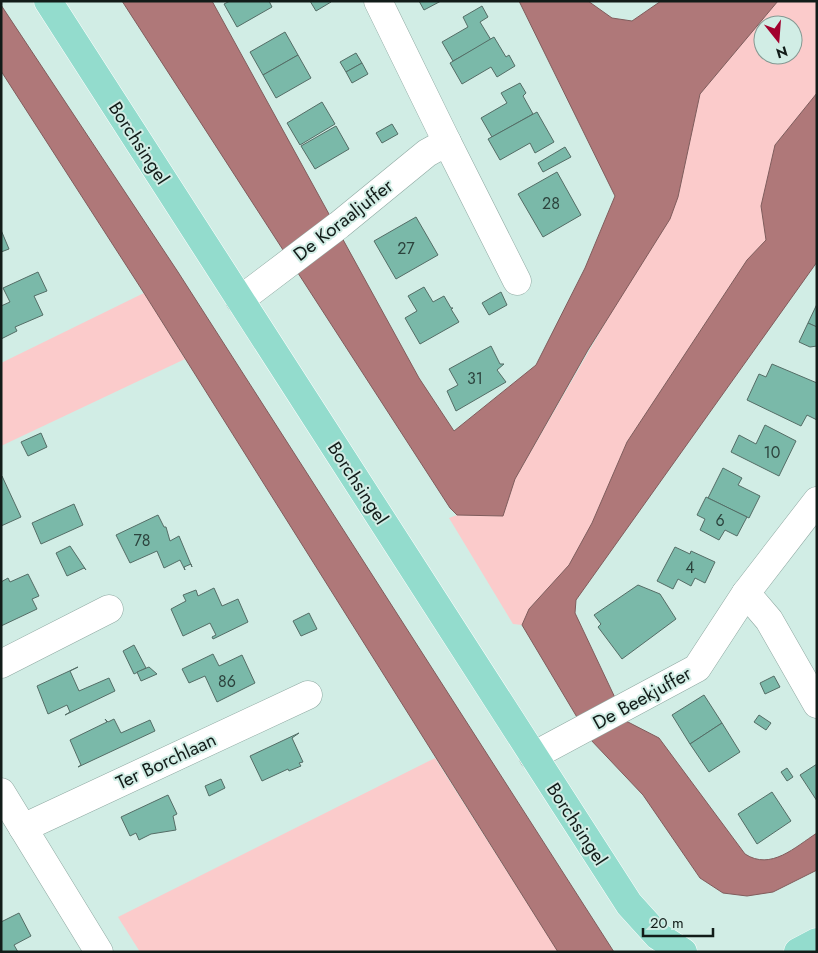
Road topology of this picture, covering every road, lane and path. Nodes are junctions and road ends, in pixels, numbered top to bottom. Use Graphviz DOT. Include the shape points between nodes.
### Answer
graph roads {
  1 [pos="48,1"];
  2 [pos="378,1"];
  3 [pos="447,142"];
  4 [pos="517,281"];
  5 [pos="240,300"];
  6 [pos="817,501"];
  7 [pos="746,593"];
  8 [pos="109,610"];
  9 [pos="1,664"];
  10 [pos="308,695"];
  11 [pos="817,704"];
  12 [pos="534,756"];
  13 [pos="1,792"];
  14 [pos="23,828"];
  15 [pos="817,942"];
  16 [pos="99,952"];
  17 [pos="683,952"];
  18 [pos="798,952"];
  1 -- 5 [label="main road, Borchsingel"];
  2 -- 3 [label="street"];
  3 -- 4 [label="street"];
  3 -- 5 [label="street, De Koraaljuffer" via="427,153"];
  5 -- 12 [label="main road, Borchsingel"];
  6 -- 7 [label="street, De Beekjuffer"];
  7 -- 11 [label="street" via="769,620"];
  7 -- 12 [label="street, De Beekjuffer" via="697,668"];
  8 -- 9 [label="street"];
  10 -- 14 [label="street, Ter Borchlaan"];
  12 -- 17 [label="main road, Borchsingel" via="629,904 658,936"];
  13 -- 14 [label="street"];
  14 -- 16 [label="street"];
  15 -- 18 [label="main road"];
}
